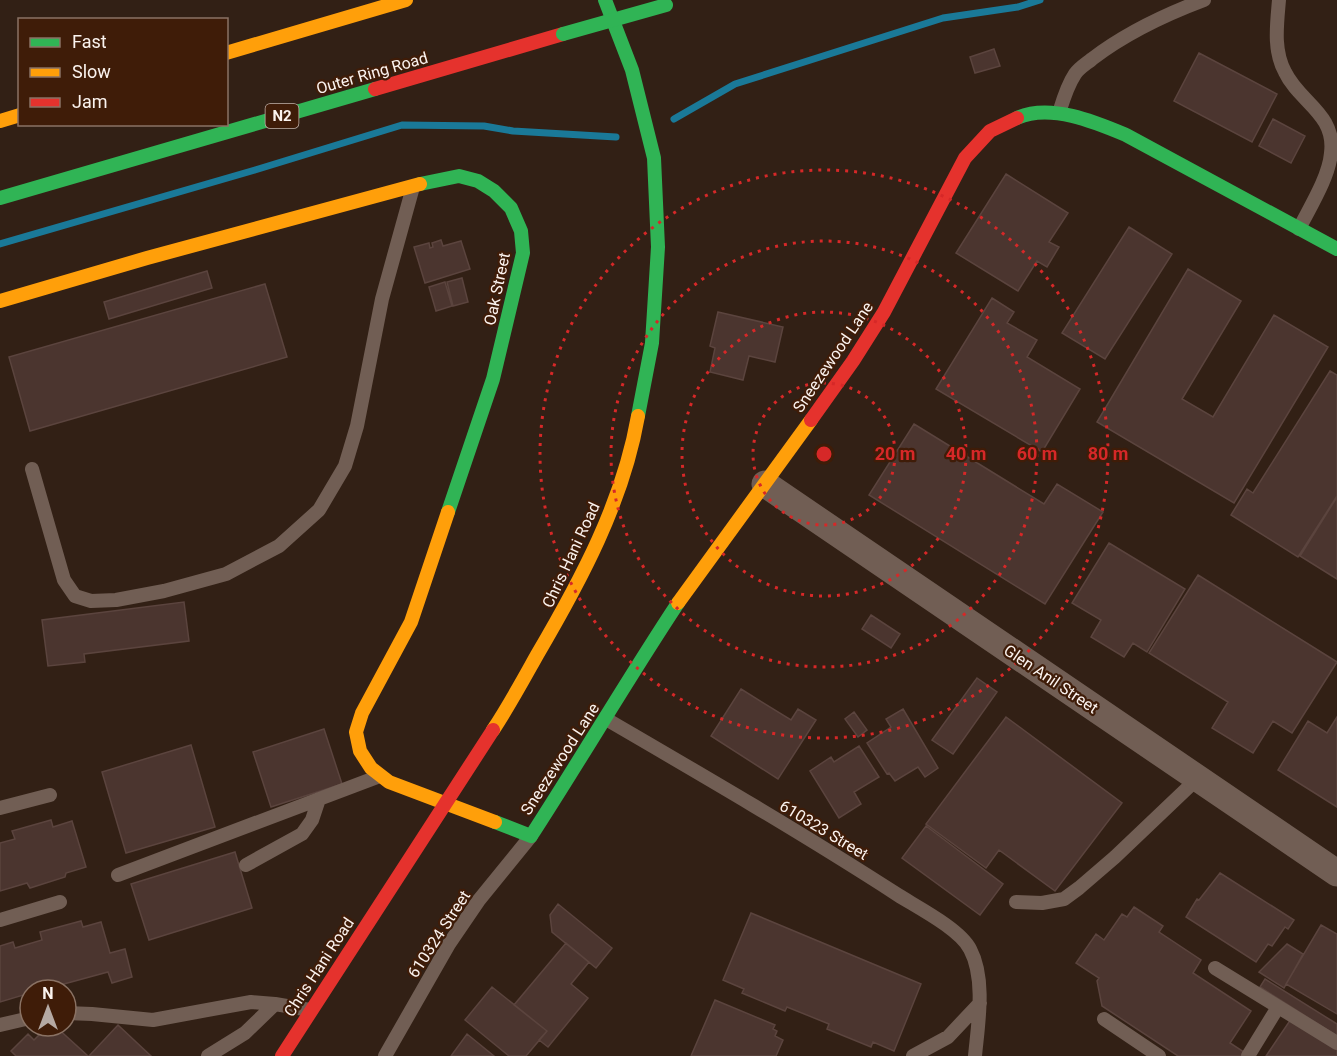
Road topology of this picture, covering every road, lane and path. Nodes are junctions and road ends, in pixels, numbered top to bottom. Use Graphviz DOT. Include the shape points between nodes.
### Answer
graph roads {
  1 [pos="406,0"];
  2 [pos="605,0"];
  3 [pos="1204,0"];
  4 [pos="1279,0"];
  5 [pos="670,4"];
  6 [pos="228,52"];
  7 [pos="1059,114"];
  8 [pos="18,116"];
  9 [pos="0,121"];
  10 [pos="413,185"];
  11 [pos="0,198"];
  12 [pos="1299,229"];
  13 [pos="1337,249"];
  14 [pos="0,301"];
  15 [pos="32,469"];
  16 [pos="765,484"];
  17 [pos="606,719"];
  18 [pos="380,776"];
  19 [pos="1198,778"];
  20 [pos="50,795"];
  21 [pos="319,799"];
  22 [pos="444,803"];
  23 [pos="0,808"];
  24 [pos="531,836"];
  25 [pos="246,865"];
  26 [pos="1337,873"];
  27 [pos="118,875"];
  28 [pos="60,902"];
  29 [pos="1016,902"];
  30 [pos="0,920"];
  31 [pos="1215,968"];
  32 [pos="980,1003"];
  33 [pos="275,1004"];
  34 [pos="1278,1007"];
  35 [pos="312,1010"];
  36 [pos="78,1013"];
  37 [pos="1104,1019"];
  38 [pos="18,1021"];
  39 [pos="0,1025"];
  40 [pos="1337,1043"];
  41 [pos="208,1056"];
  42 [pos="282,1056"];
  43 [pos="385,1056"];
  44 [pos="913,1056"];
  45 [pos="975,1056"];
  46 [pos="1159,1056"];
  47 [pos="1248,1056"];
  1 -- 6 [label="main road"];
  2 -- 22 [label="main road, Chris Hani Road" via="632,70 654,158 658,248 652,343 634,440 607,522 569,602 498,723"];
  3 -- 7 [label="lane" via="1127,34 1091,60 1076,72 1067,87"];
  4 -- 12 [label="lane" via="1278,56 1285,73 1325,121 1330,135 1327,168"];
  5 -- 11 [label="main road, Outer Ring Road / N2, bridge"];
  7 -- 12 [label="main road, Sneezewood Lane" via="1095,122 1126,135"];
  7 -- 16 [label="main road, Sneezewood Lane" via="1015,119 990,131 965,158 884,312"];
  8 -- 9 [label="main road"];
  10 -- 14 [label="main road, Oak Street"];
  10 -- 15 [label="lane" via="382,299 357,426 345,466 319,510 279,546 226,574 164,591 91,601 75,596 64,580"];
  10 -- 18 [label="main road, Oak Street" via="459,176 494,190 511,208 521,231 523,253 493,380 415,611 356,732 360,751"];
  12 -- 13 [label="main road, Sneezewood Lane"];
  16 -- 17 [label="main road, Sneezewood Lane" via="698,574"];
  16 -- 19 [label="street, Glen Anil Street"];
  17 -- 24 [label="main road, Sneezewood Lane"];
  17 -- 32 [label="lane, 610323 Street" via="957,933 970,948 976,964"];
  18 -- 21 [label="lane"];
  18 -- 22 [label="main road, Oak Street"];
  19 -- 26 [label="street, Glen Anil Street"];
  19 -- 29 [label="lane" via="1079,888 1064,898 1042,903"];
  20 -- 23 [label="lane"];
  21 -- 25 [label="lane" via="302,834"];
  21 -- 27 [label="lane"];
  22 -- 24 [label="main road, Sneezewood Lane"];
  22 -- 35 [label="main road, Chris Hani Road"];
  24 -- 43 [label="lane, 610324 Street" via="449,944"];
  28 -- 30 [label="lane"];
  31 -- 34 [label="lane"];
  32 -- 44 [label="lane" via="948,1037"];
  32 -- 45 [label="lane, 610323 Street"];
  33 -- 35 [label="lane"];
  33 -- 36 [label="lane" via="227,1005 153,1020"];
  33 -- 41 [label="lane" via="245,1033"];
  34 -- 40 [label="lane"];
  34 -- 47 [label="lane"];
  35 -- 42 [label="main road, Chris Hani Road"];
  37 -- 46 [label="lane"];
  38 -- 39 [label="lane"];
}
